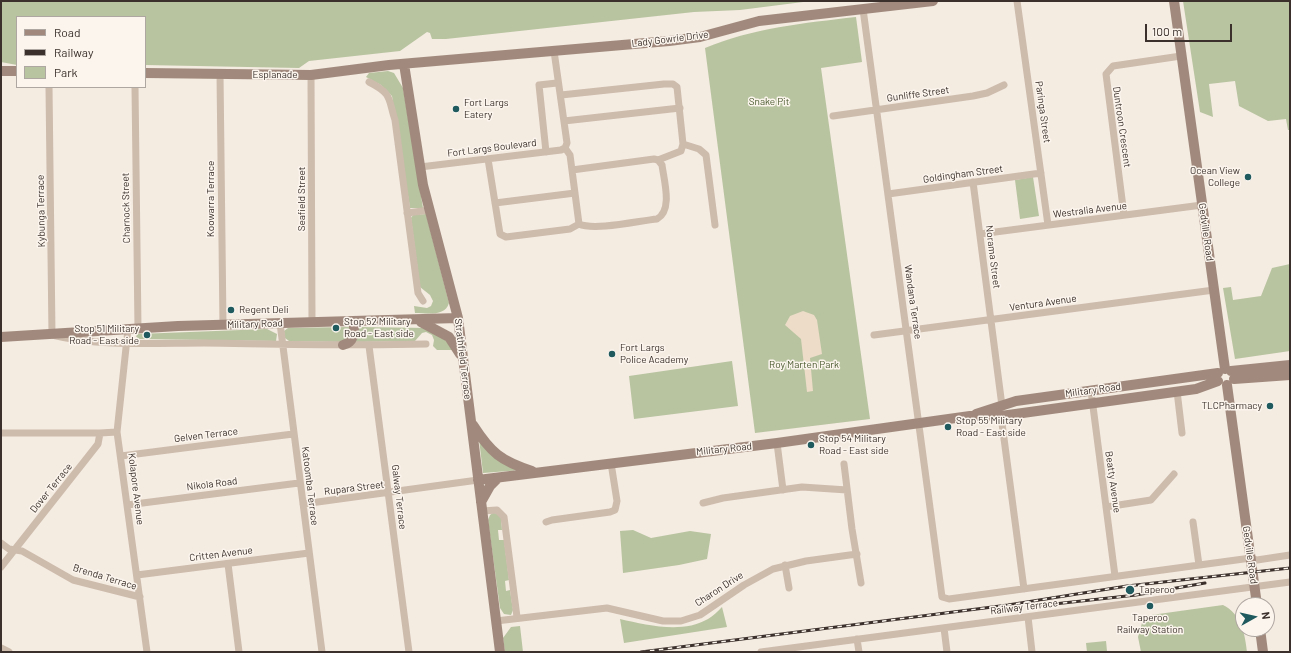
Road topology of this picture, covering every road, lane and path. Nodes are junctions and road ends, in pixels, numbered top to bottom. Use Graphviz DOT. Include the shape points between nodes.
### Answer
graph roads {
  1 [pos="933,1"];
  2 [pos="1018,1"];
  3 [pos="1174,1"];
  4 [pos="864,9"];
  5 [pos="554,51"];
  6 [pos="1181,56"];
  7 [pos="404,64"];
  8 [pos="416,64"];
  9 [pos="390,65"];
  10 [pos="1,70"];
  11 [pos="16,71"];
  12 [pos="146,74"];
  13 [pos="220,74"];
  14 [pos="311,75"];
  15 [pos="370,82"];
  16 [pos="406,82"];
  17 [pos="557,83"];
  18 [pos="1004,84"];
  19 [pos="49,88"];
  20 [pos="135,88"];
  21 [pos="561,95"];
  22 [pos="680,108"];
  23 [pos="877,110"];
  24 [pos="833,116"];
  25 [pos="564,121"];
  26 [pos="684,144"];
  27 [pos="565,148"];
  28 [pos="546,152"];
  29 [pos="488,159"];
  30 [pos="658,160"];
  31 [pos="420,167"];
  32 [pos="572,170"];
  33 [pos="1041,173"];
  34 [pos="973,182"];
  35 [pos="575,193"];
  36 [pos="888,194"];
  37 [pos="495,203"];
  38 [pos="1202,205"];
  39 [pos="430,210"];
  40 [pos="407,213"];
  41 [pos="1124,215"];
  42 [pos="579,224"];
  43 [pos="715,225"];
  44 [pos="1048,225"];
  45 [pos="980,234"];
  46 [pos="1214,290"];
  47 [pos="424,301"];
  48 [pos="458,318"];
  49 [pos="991,320"];
  50 [pos="418,321"];
  51 [pos="312,322"];
  52 [pos="354,322"];
  53 [pos="280,323"];
  54 [pos="223,325"];
  55 [pos="133,329"];
  56 [pos="906,331"];
  57 [pos="52,335"];
  58 [pos="874,335"];
  59 [pos="1,337"];
  60 [pos="126,342"];
  61 [pos="282,344"];
  62 [pos="426,344"];
  63 [pos="343,345"];
  64 [pos="369,346"];
  65 [pos="463,359"];
  66 [pos="1290,365"];
  67 [pos="1290,375"];
  68 [pos="1225,376"];
  69 [pos="1091,391"];
  70 [pos="1177,391"];
  71 [pos="1093,403"];
  72 [pos="1002,411"];
  73 [pos="471,422"];
  74 [pos="919,424"];
  75 [pos="1,432"];
  76 [pos="117,432"];
  77 [pos="1182,432"];
  78 [pos="100,434"];
  79 [pos="294,434"];
  80 [pos="777,443"];
  81 [pos="121,456"];
  82 [pos="611,463"];
  83 [pos="844,464"];
  84 [pos="536,473"];
  85 [pos="1174,474"];
  86 [pos="498,478"];
  87 [pos="478,480"];
  88 [pos="299,483"];
  89 [pos="783,490"];
  90 [pos="847,490"];
  91 [pos="389,493"];
  92 [pos="703,503"];
  93 [pos="302,504"];
  94 [pos="128,505"];
  95 [pos="481,506"];
  96 [pos="1106,507"];
  97 [pos="546,522"];
  98 [pos="1193,522"];
  99 [pos="1,542"];
  100 [pos="14,550"];
  101 [pos="308,553"];
  102 [pos="857,554"];
  103 [pos="1290,555"];
  104 [pos="1250,558"];
  105 [pos="228,564"];
  106 [pos="785,565"];
  107 [pos="1199,565"];
  108 [pos="1,566"];
  109 [pos="137,575"];
  110 [pos="1115,576"];
  111 [pos="1290,582"];
  112 [pos="861,583"];
  113 [pos="1254,587"];
  114 [pos="790,588"];
  115 [pos="1024,589"];
  116 [pos="140,597"];
  117 [pos="942,597"];
  118 [pos="1256,597"];
  119 [pos="517,617"];
  120 [pos="1028,617"];
  121 [pos="496,621"];
  122 [pos="944,628"];
  123 [pos="1261,637"];
  124 [pos="857,639"];
  125 [pos="1,648"];
  126 [pos="777,651"];
  127 [pos="9,652"];
  128 [pos="147,652"];
  129 [pos="239,652"];
  130 [pos="322,652"];
  131 [pos="409,652"];
  132 [pos="500,652"];
  133 [pos="761,652"];
  134 [pos="859,652"];
  135 [pos="947,652"];
  136 [pos="1032,652"];
  137 [pos="1263,652"];
  1 -- 4 [label="street, Lady Gowrie Drive"];
  2 -- 33 [label="street, Paringa Street"];
  3 -- 6 [label="street, Gedville Road"];
  4 -- 5 [label="street, Lady Gowrie Drive" via="759,21 700,37"];
  4 -- 23 [label="street, Wandana Terrace"];
  5 -- 8 [label="street, Lady Gowrie Drive"];
  5 -- 17 [label="street"];
  6 -- 38 [label="street, Gedville Road"];
  6 -- 41 [label="street, Duntroon Crescent" via="1113,66 1106,74"];
  7 -- 8 [label="street, Lady Gowrie Drive"];
  7 -- 9 [label="street, Esplanade"];
  7 -- 16 [label="street, Strathfield Terrace"];
  8 -- 16 [label="street"];
  9 -- 14 [label="street, Esplanade"];
  9 -- 16 [label="street"];
  10 -- 11 [label="street"];
  12 -- 13 [label="street, Esplanade"];
  13 -- 14 [label="street, Esplanade"];
  13 -- 54 [label="street, Koowarra Terrace"];
  14 -- 51 [label="street, Seafield Street"];
  15 -- 40 [label="street" via="378,86 390,99"];
  16 -- 31 [label="street, Strathfield Terrace"];
  17 -- 21 [label="street"];
  17 -- 28 [label="street" via="539,85"];
  18 -- 23 [label="street, Gunliffe Street" via="987,93 973,96"];
  19 -- 57 [label="street, Kybunga Terrace"];
  20 -- 55 [label="street, Charnock Street"];
  21 -- 22 [label="street" via="673,84 677,87"];
  21 -- 25 [label="street"];
  22 -- 25 [label="street"];
  22 -- 26 [label="street"];
  23 -- 24 [label="street, Gunliffe Street"];
  23 -- 36 [label="street, Wandana Terrace"];
  25 -- 27 [label="street" via="567,142"];
  26 -- 30 [label="street" via="681,151"];
  26 -- 43 [label="street" via="699,148 706,155"];
  27 -- 28 [label="street, Fort Largs Boulevard"];
  27 -- 32 [label="street" via="570,155"];
  28 -- 29 [label="street, Fort Largs Boulevard"];
  29 -- 31 [label="street, Fort Largs Boulevard"];
  29 -- 37 [label="street"];
  30 -- 32 [label="street"];
  30 -- 42 [label="street" via="662,165 666,208 664,215 657,219 598,226 585,227"];
  31 -- 39 [label="street, Strathfield Terrace"];
  32 -- 35 [label="street"];
  33 -- 34 [label="street, Goldingham Street"];
  33 -- 44 [label="street, Paringa Street"];
  34 -- 36 [label="street, Goldingham Street"];
  34 -- 45 [label="street, Norama Street"];
  35 -- 37 [label="street"];
  35 -- 42 [label="street"];
  36 -- 56 [label="street, Wandana Terrace"];
  37 -- 42 [label="street" via="500,234 506,237 570,229"];
  38 -- 41 [label="street, Westralia Avenue"];
  38 -- 46 [label="street, Gedville Road"];
  39 -- 40 [label="street"];
  39 -- 48 [label="street, Strathfield Terrace"];
  40 -- 47 [label="street" via="418,293"];
  41 -- 44 [label="street, Westralia Avenue"];
  44 -- 45 [label="street, Westralia Avenue"];
  45 -- 49 [label="street, Norama Street"];
  46 -- 49 [label="street, Ventura Avenue"];
  46 -- 68 [label="street, Gedville Road"];
  48 -- 50 [label="street, Military Road"];
  48 -- 65 [label="street, Strathfield Terrace"];
  49 -- 56 [label="street, Ventura Avenue"];
  49 -- 72 [label="street, Norama Street"];
  50 -- 52 [label="street, Military Road"];
  50 -- 65 [label="street" via="449,337"];
  51 -- 52 [label="street, Military Road"];
  51 -- 53 [label="street, Military Road"];
  52 -- 63 [label="street" via="352,339"];
  53 -- 54 [label="street, Military Road"];
  53 -- 61 [label="street, Katoomba Terrace"];
  54 -- 55 [label="street, Military Road"];
  55 -- 57 [label="street, Military Road"];
  55 -- 60 [label="street, Kolapore Avenue"];
  56 -- 58 [label="street, Ventura Avenue"];
  56 -- 74 [label="street, Wandana Terrace"];
  57 -- 59 [label="street, Military Road"];
  57 -- 60 [label="street, Military Road" via="77,341"];
  60 -- 61 [label="street, Military Road"];
  60 -- 76 [label="street, Kolapore Avenue"];
  61 -- 63 [label="street, Military Road"];
  61 -- 79 [label="street, Katoomba Terrace"];
  62 -- 64 [label="street, Military Road"];
  63 -- 64 [label="street, Military Road"];
  64 -- 91 [label="street, Galway Terrace"];
  65 -- 73 [label="street, Strathfield Terrace"];
  66 -- 68 [label="street, Military Road"];
  67 -- 68 [label="street, Military Road"];
  68 -- 69 [label="street, Military Road"];
  68 -- 70 [label="street, Military Road" via="1196,389"];
  68 -- 104 [label="street, Gedville Road"];
  69 -- 71 [label="street, Beatty Avenue"];
  69 -- 72 [label="street, Military Road" via="1016,401"];
  70 -- 71 [label="street, Military Road"];
  70 -- 77 [label="street"];
  71 -- 72 [label="street, Military Road"];
  71 -- 96 [label="street, Beatty Avenue"];
  72 -- 74 [label="street, Military Road"];
  72 -- 115 [label="street, Norama Street"];
  73 -- 84 [label="street" via="494,453"];
  73 -- 87 [label="street, Strathfield Terrace"];
  74 -- 80 [label="street, Military Road"];
  74 -- 117 [label="street, Wandana Terrace"];
  75 -- 78 [label="street"];
  76 -- 78 [label="street"];
  76 -- 81 [label="street, Kolapore Avenue"];
  78 -- 100 [label="street, Dover Terrace" via="98,444"];
  79 -- 81 [label="street, Gelven Terrace"];
  79 -- 88 [label="street, Katoomba Terrace"];
  80 -- 82 [label="street, Military Road"];
  80 -- 89 [label="street"];
  81 -- 94 [label="street, Kolapore Avenue"];
  82 -- 84 [label="street, Military Road"];
  82 -- 97 [label="street" via="617,501 615,510"];
  83 -- 90 [label="street"];
  84 -- 86 [label="street, Military Road"];
  85 -- 96 [label="street" via="1151,500"];
  86 -- 87 [label="street, Military Road"];
  86 -- 95 [label="street" via="490,486"];
  87 -- 91 [label="street, Rupara Street"];
  87 -- 95 [label="street, Strathfield Terrace"];
  88 -- 93 [label="street, Katoomba Terrace"];
  88 -- 94 [label="street, Nikola Road"];
  89 -- 90 [label="street" via="802,487"];
  89 -- 92 [label="street"];
  90 -- 102 [label="street"];
  91 -- 93 [label="street, Rupara Street"];
  91 -- 131 [label="street, Galway Terrace"];
  93 -- 101 [label="street, Katoomba Terrace"];
  94 -- 109 [label="street, Kolapore Avenue"];
  95 -- 119 [label="street" via="497,510 504,517"];
  95 -- 121 [label="street, Strathfield Terrace"];
  96 -- 110 [label="street, Beatty Avenue"];
  98 -- 107 [label="street"];
  99 -- 100 [label="street, Brenda Terrace"];
  100 -- 108 [label="street, Dover Terrace"];
  100 -- 116 [label="street, Brenda Terrace" via="22,551 73,580"];
  101 -- 105 [label="street, Critten Avenue"];
  101 -- 130 [label="street, Katoomba Terrace"];
  102 -- 106 [label="street, Charon Drive"];
  102 -- 112 [label="street"];
  103 -- 104 [label="street, Railway Terrace"];
  104 -- 107 [label="street, Railway Terrace"];
  104 -- 113 [label="street, Gedville Road"];
  105 -- 109 [label="street, Critten Avenue"];
  105 -- 129 [label="street"];
  106 -- 114 [label="street"];
  106 -- 119 [label="street, Charon Drive" via="763,573 700,615 681,620 663,621 607,608"];
  107 -- 110 [label="street, Railway Terrace"];
  109 -- 116 [label="street, Kolapore Avenue"];
  110 -- 115 [label="street, Railway Terrace"];
  111 -- 113 [label="street, Railway Terrace"];
  113 -- 118 [label="street, Gedville Road"];
  113 -- 120 [label="street, Railway Terrace"];
  115 -- 117 [label="street, Railway Terrace" via="949,599"];
  116 -- 128 [label="street, Kolapore Avenue"];
  119 -- 121 [label="street, Charon Drive"];
  120 -- 122 [label="street, Railway Terrace"];
  120 -- 136 [label="street"];
  121 -- 132 [label="street, Strathfield Terrace"];
  122 -- 124 [label="street, Railway Terrace"];
  122 -- 135 [label="street"];
  123 -- 137 [label="street"];
  124 -- 126 [label="street, Railway Terrace"];
  124 -- 134 [label="street"];
  125 -- 127 [label="street"];
  126 -- 133 [label="street, Railway Terrace"];
}
